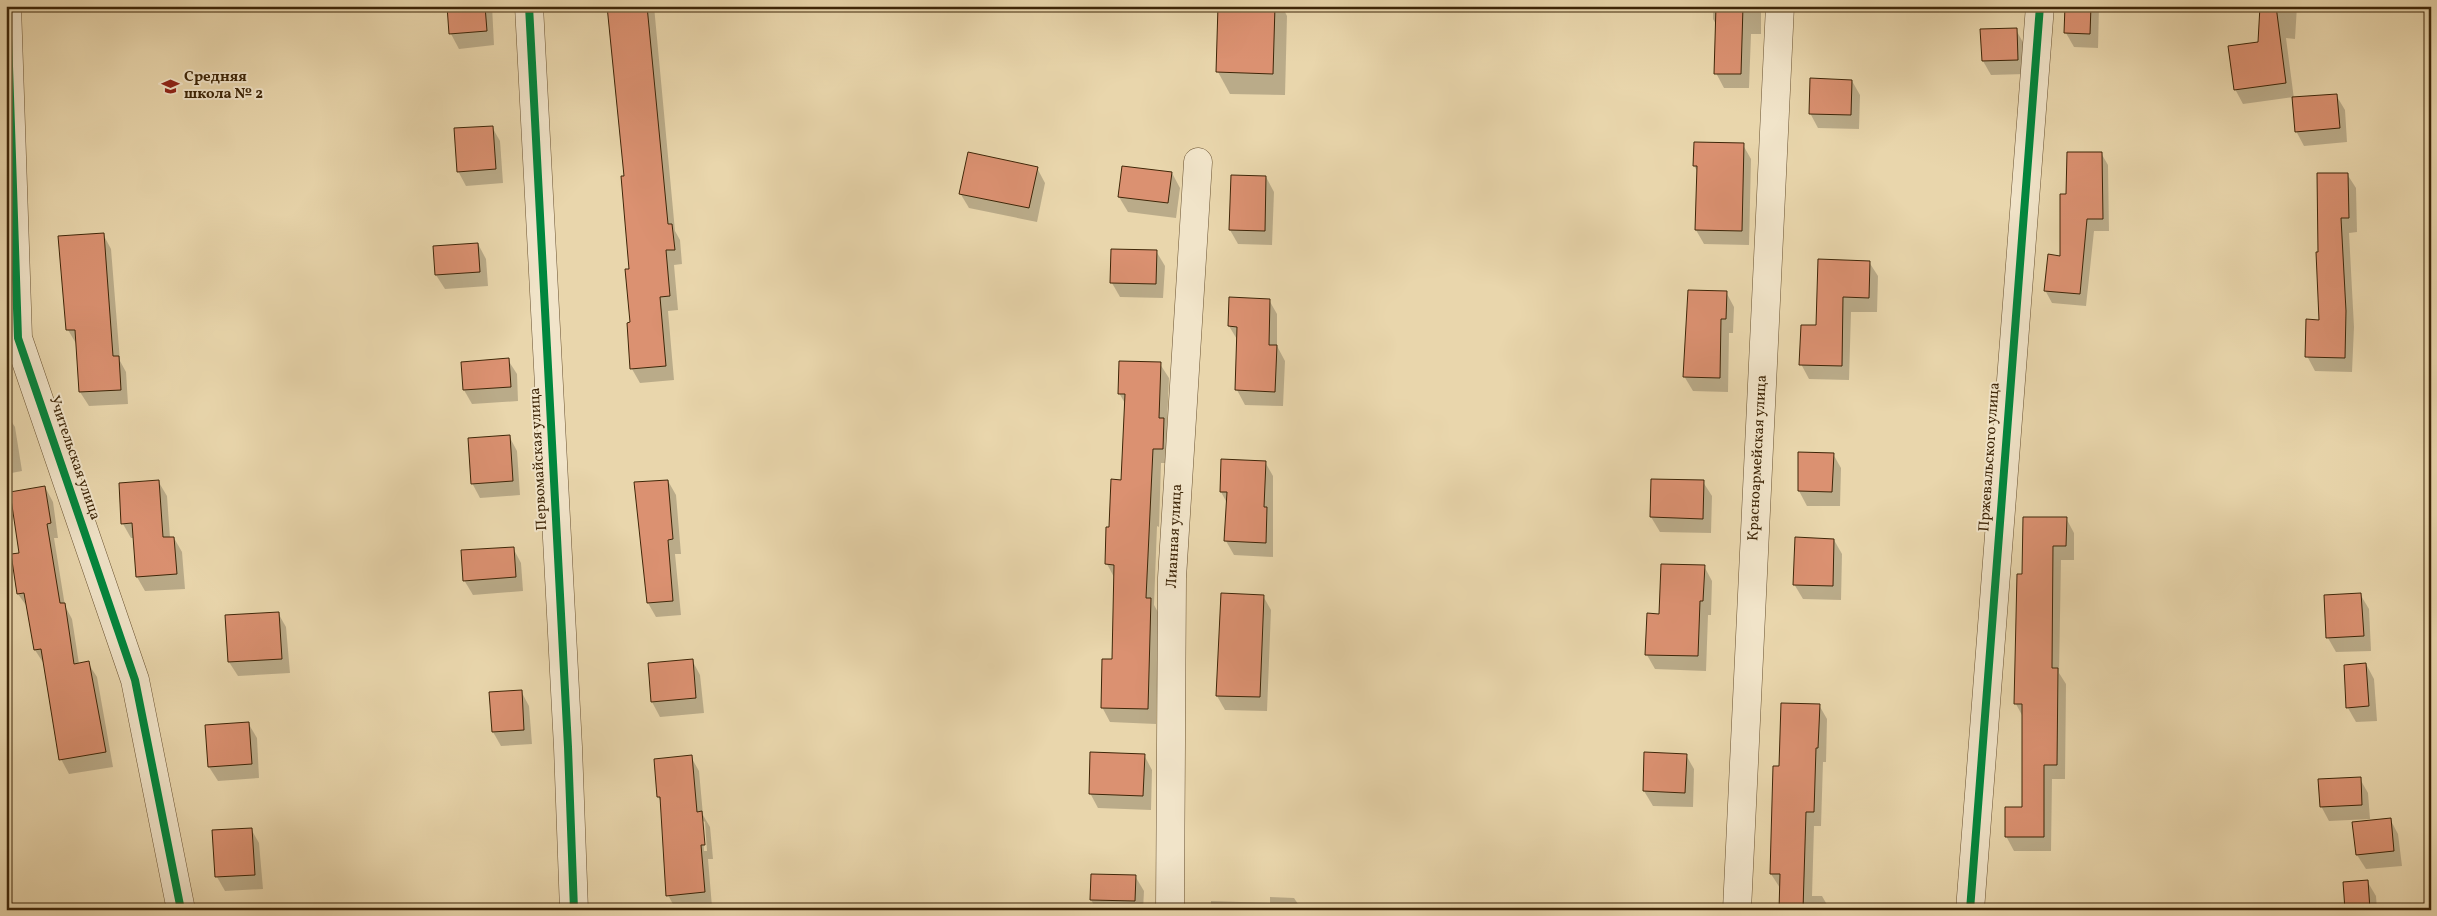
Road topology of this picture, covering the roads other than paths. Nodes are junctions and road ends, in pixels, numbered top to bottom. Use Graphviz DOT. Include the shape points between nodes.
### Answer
graph roads {
  1 [pos="6,6"];
  2 [pos="529,6"];
  3 [pos="1780,6"];
  4 [pos="2040,6"];
  5 [pos="1198,162"];
  6 [pos="181,910"];
  7 [pos="574,910"];
  8 [pos="1170,910"];
  9 [pos="1737,910"];
  10 [pos="1970,910"];
  1 -- 6 [label="street, Учительская улица" via="18,338 135,680"];
  2 -- 7 [label="street, Первомайская улица"];
  3 -- 9 [label="street, Красноармейская улица"];
  4 -- 10 [label="street, Пржевальского улица"];
  5 -- 8 [label="street, Лианная улица" via="1172,578"];
}
